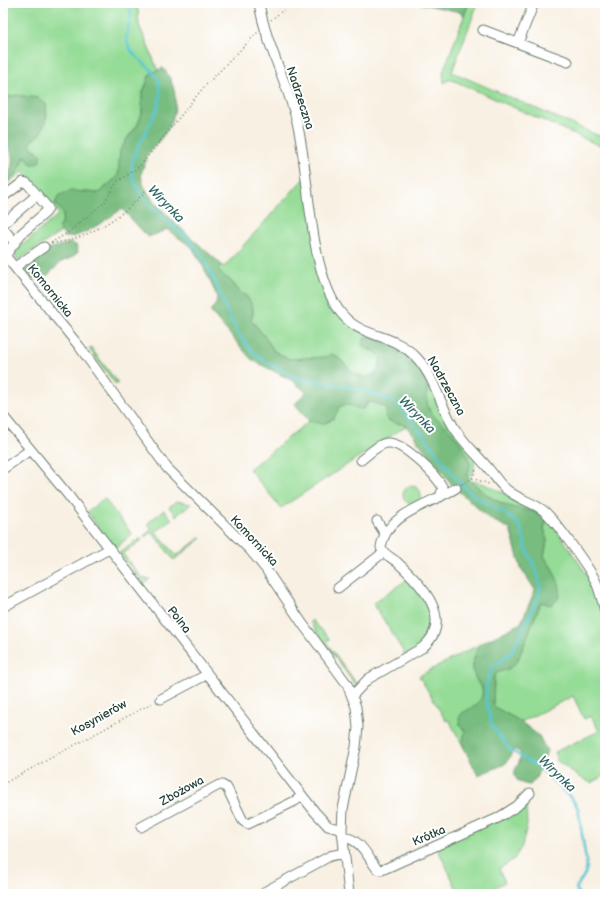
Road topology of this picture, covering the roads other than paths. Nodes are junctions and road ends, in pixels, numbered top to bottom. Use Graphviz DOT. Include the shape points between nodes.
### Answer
graph roads {
  1 [pos="259,3"];
  2 [pos="534,3"];
  3 [pos="482,30"];
  4 [pos="518,43"];
  5 [pos="568,62"];
  6 [pos="37,195"];
  7 [pos="3,197"];
  8 [pos="3,224"];
  9 [pos="3,228"];
  10 [pos="15,242"];
  11 [pos="44,246"];
  12 [pos="4,254"];
  13 [pos="15,267"];
  14 [pos="3,416"];
  15 [pos="30,450"];
  16 [pos="361,460"];
  17 [pos="3,469"];
  18 [pos="456,488"];
  19 [pos="440,497"];
  20 [pos="377,521"];
  21 [pos="385,534"];
  22 [pos="109,549"];
  23 [pos="384,552"];
  24 [pos="338,588"];
  25 [pos="3,607"];
  26 [pos="605,610"];
  27 [pos="206,675"];
  28 [pos="353,695"];
  29 [pos="161,698"];
  30 [pos="530,792"];
  31 [pos="302,796"];
  32 [pos="141,827"];
  33 [pos="343,834"];
  34 [pos="344,853"];
  35 [pos="266,891"];
  36 [pos="349,894"];
  1 -- 26 [label="street, Nadrzeczna" via="264,26 297,121 305,160 314,236 327,288 338,309 362,331 391,340 415,356 427,373 458,434 505,489 543,510 554,522 593,576"];
  2 -- 4 [label="street"];
  3 -- 4 [label="street"];
  4 -- 5 [label="street"];
  6 -- 7 [label="street" via="27,183 22,182"];
  6 -- 8 [label="street"];
  6 -- 10 [label="street" via="47,206 47,210"];
  9 -- 10 [label="street"];
  10 -- 12 [label="street"];
  11 -- 13 [label="street"];
  12 -- 13 [label="street, Komornicka"];
  13 -- 28 [label="street, Komornicka" via="85,354 167,468 265,568 306,629 338,669"];
  14 -- 15 [label="street, Polna"];
  15 -- 17 [label="street"];
  15 -- 22 [label="street, Polna"];
  16 -- 19 [label="street" via="387,443 396,445 432,473 443,488"];
  18 -- 19 [label="street"];
  19 -- 21 [label="street" via="401,518 389,527"];
  20 -- 21 [label="street"];
  21 -- 23 [label="street" via="381,547"];
  22 -- 25 [label="street"];
  22 -- 27 [label="street, Polna"];
  23 -- 24 [label="street"];
  23 -- 28 [label="street" via="407,572 429,597 436,614 436,626 427,643 368,679"];
  27 -- 29 [label="street"];
  27 -- 31 [label="street, Polna"];
  28 -- 33 [label="street, Komornicka" via="357,714 357,734 344,796"];
  30 -- 33 [label="street, Krótka" via="517,806 498,818 384,870 377,869 356,841"];
  31 -- 32 [label="street, Zbożowa" via="248,824 243,822 227,788 219,785"];
  31 -- 33 [label="street, Polna" via="326,824"];
  33 -- 34 [label="street, Komornicka"];
  34 -- 35 [label="street" via="330,856"];
  34 -- 36 [label="street, Komornicka"];
}
